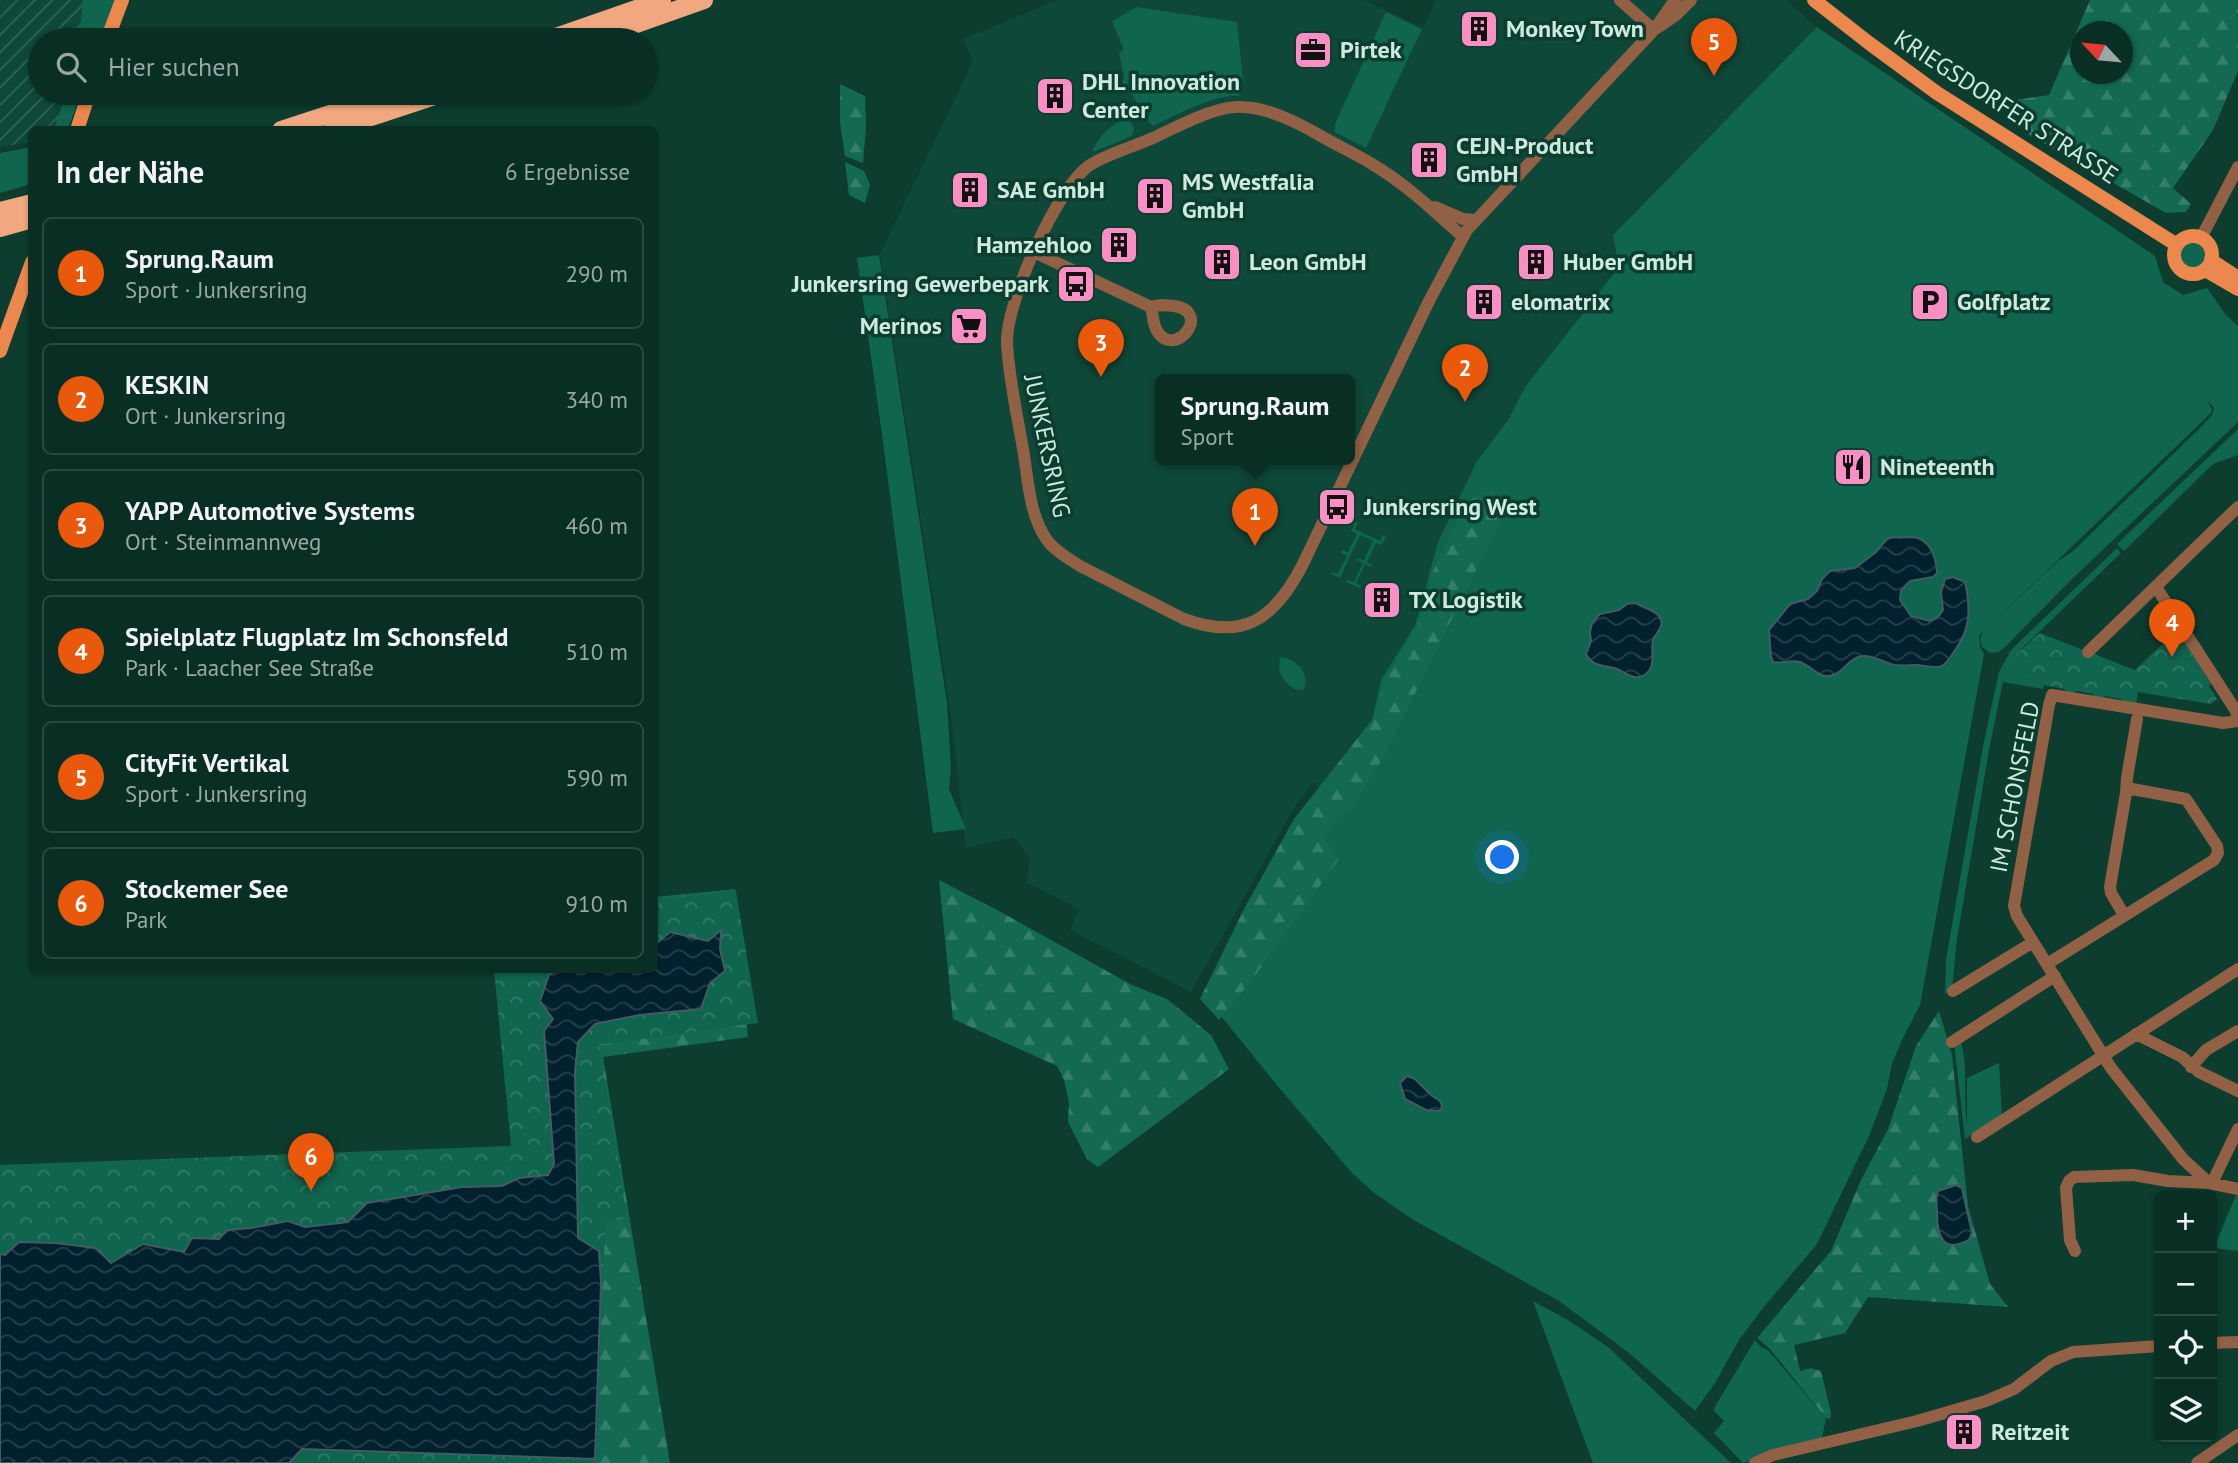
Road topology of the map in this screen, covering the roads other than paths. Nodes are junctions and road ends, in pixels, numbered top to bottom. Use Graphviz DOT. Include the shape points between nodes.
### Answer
graph roads {
  1 [pos="122,0"];
  2 [pos="662,0"];
  3 [pos="704,0"];
  4 [pos="1620,0"];
  5 [pos="1675,0"];
  6 [pos="1690,0"];
  7 [pos="1814,0"];
  8 [pos="112,28"];
  9 [pos="582,28"];
  10 [pos="626,28"];
  11 [pos="1654,30"];
  12 [pos="85,105"];
  13 [pos="357,105"];
  14 [pos="408,105"];
  15 [pos="78,126"];
  16 [pos="293,126"];
  17 [pos="344,126"];
  18 [pos="2238,167"];
  19 [pos="1425,202"];
  20 [pos="28,204"];
  21 [pos="0,211"];
  22 [pos="28,220"];
  23 [pos="1476,220"];
  24 [pos="0,228"];
  25 [pos="1463,237"];
  26 [pos="2201,238"];
  27 [pos="2177,245"];
  28 [pos="1034,252"];
  29 [pos="2208,265"];
  30 [pos="28,273"];
  31 [pos="2238,278"];
  32 [pos="2238,289"];
  33 [pos="1151,307"];
  34 [pos="0,351"];
  35 [pos="1355,454"];
  36 [pos="1350,465"];
  37 [pos="2238,507"];
  38 [pos="2156,587"];
  39 [pos="2088,652"];
  40 [pos="2137,719"];
  41 [pos="2238,720"];
  42 [pos="2126,793"];
  43 [pos="2123,915"];
  44 [pos="2033,942"];
  45 [pos="2047,964"];
  46 [pos="2238,969"];
  47 [pos="2055,976"];
  48 [pos="1953,991"];
  49 [pos="2238,1031"];
  50 [pos="2136,1034"];
  51 [pos="1952,1042"];
  52 [pos="2104,1054"];
  53 [pos="2191,1067"];
  54 [pos="2238,1091"];
  55 [pos="2238,1129"];
  56 [pos="1977,1137"];
  57 [pos="2183,1159"];
  58 [pos="2173,1180"];
  59 [pos="2210,1183"];
  60 [pos="2238,1189"];
  61 [pos="2075,1251"];
  62 [pos="2238,1342"];
  63 [pos="2217,1343"];
  64 [pos="2154,1346"];
  65 [pos="2238,1435"];
  66 [pos="1755,1463"];
  67 [pos="2197,1463"];
  1 -- 8 [label="main road"];
  2 -- 9 [label="highway"];
  3 -- 10 [label="highway"];
  4 -- 11 [label="street"];
  5 -- 11 [label="street, JUNKERSRING"];
  6 -- 11 [label="street, JUNKERSRING"];
  7 -- 27 [label="main road, KRIEGSDORFER STRASSE" via="1937,93"];
  11 -- 23 [label="street, JUNKERSRING"];
  12 -- 15 [label="main road"];
  13 -- 16 [label="highway"];
  14 -- 17 [label="highway"];
  18 -- 26 [label="street"];
  19 -- 23 [label="street, JUNKERSRING"];
  19 -- 25 [label="street, JUNKERSRING"];
  19 -- 28 [label="street, JUNKERSRING" via="1373,164 1301,126 1266,111 1231,108 1090,166 1062,195"];
  20 -- 21 [label="highway"];
  22 -- 24 [label="highway"];
  23 -- 25 [label="street, JUNKERSRING"];
  25 -- 35 [label="street, JUNKERSRING"];
  26 -- 27 [label="main road" via="2188,237"];
  26 -- 29 [label="main road" via="2210,247"];
  27 -- 29 [label="main road" via="2175,259 2183,271 2194,274"];
  28 -- 33 [label="street"];
  28 -- 36 [label="street, JUNKERSRING" via="1009,319 1007,342 1035,513 1047,540 1069,559 1184,619 1220,629 1241,626 1260,619 1277,605 1293,583"];
  29 -- 31 [label="main road"];
  29 -- 32 [label="main road"];
  30 -- 34 [label="main road"];
  37 -- 38 [label="street"];
  38 -- 39 [label="street"];
  38 -- 41 [label="street"];
  40 -- 42 [label="street"];
  41 -- 44 [label="street, IM SCHONSFELD" via="2223,723 2053,695 2014,906"];
  42 -- 43 [label="street" via="2109,890"];
  42 -- 43 [label="street" via="2132,789 2186,799 2218,850 2214,860"];
  43 -- 45 [label="street"];
  44 -- 45 [label="street, IM SCHONSFELD"];
  44 -- 48 [label="street"];
  45 -- 47 [label="street, IM SCHONSFELD"];
  46 -- 50 [label="street"];
  47 -- 51 [label="street"];
  47 -- 52 [label="street, IM SCHONSFELD"];
  49 -- 53 [label="street" via="2206,1050"];
  50 -- 52 [label="street"];
  50 -- 53 [label="street" via="2182,1057"];
  52 -- 56 [label="street"];
  52 -- 57 [label="street, IM SCHONSFELD"];
  53 -- 54 [label="street"];
  55 -- 59 [label="street"];
  57 -- 58 [label="street" via="2184,1172"];
  57 -- 59 [label="street, IM SCHONSFELD"];
  58 -- 59 [label="street"];
  58 -- 61 [label="street" via="2121,1174 2072,1178 2066,1188"];
  59 -- 60 [label="street"];
  62 -- 63 [label="street"];
  64 -- 66 [label="street" via="2073,1352 1986,1401"];
  65 -- 67 [label="street"];
}
